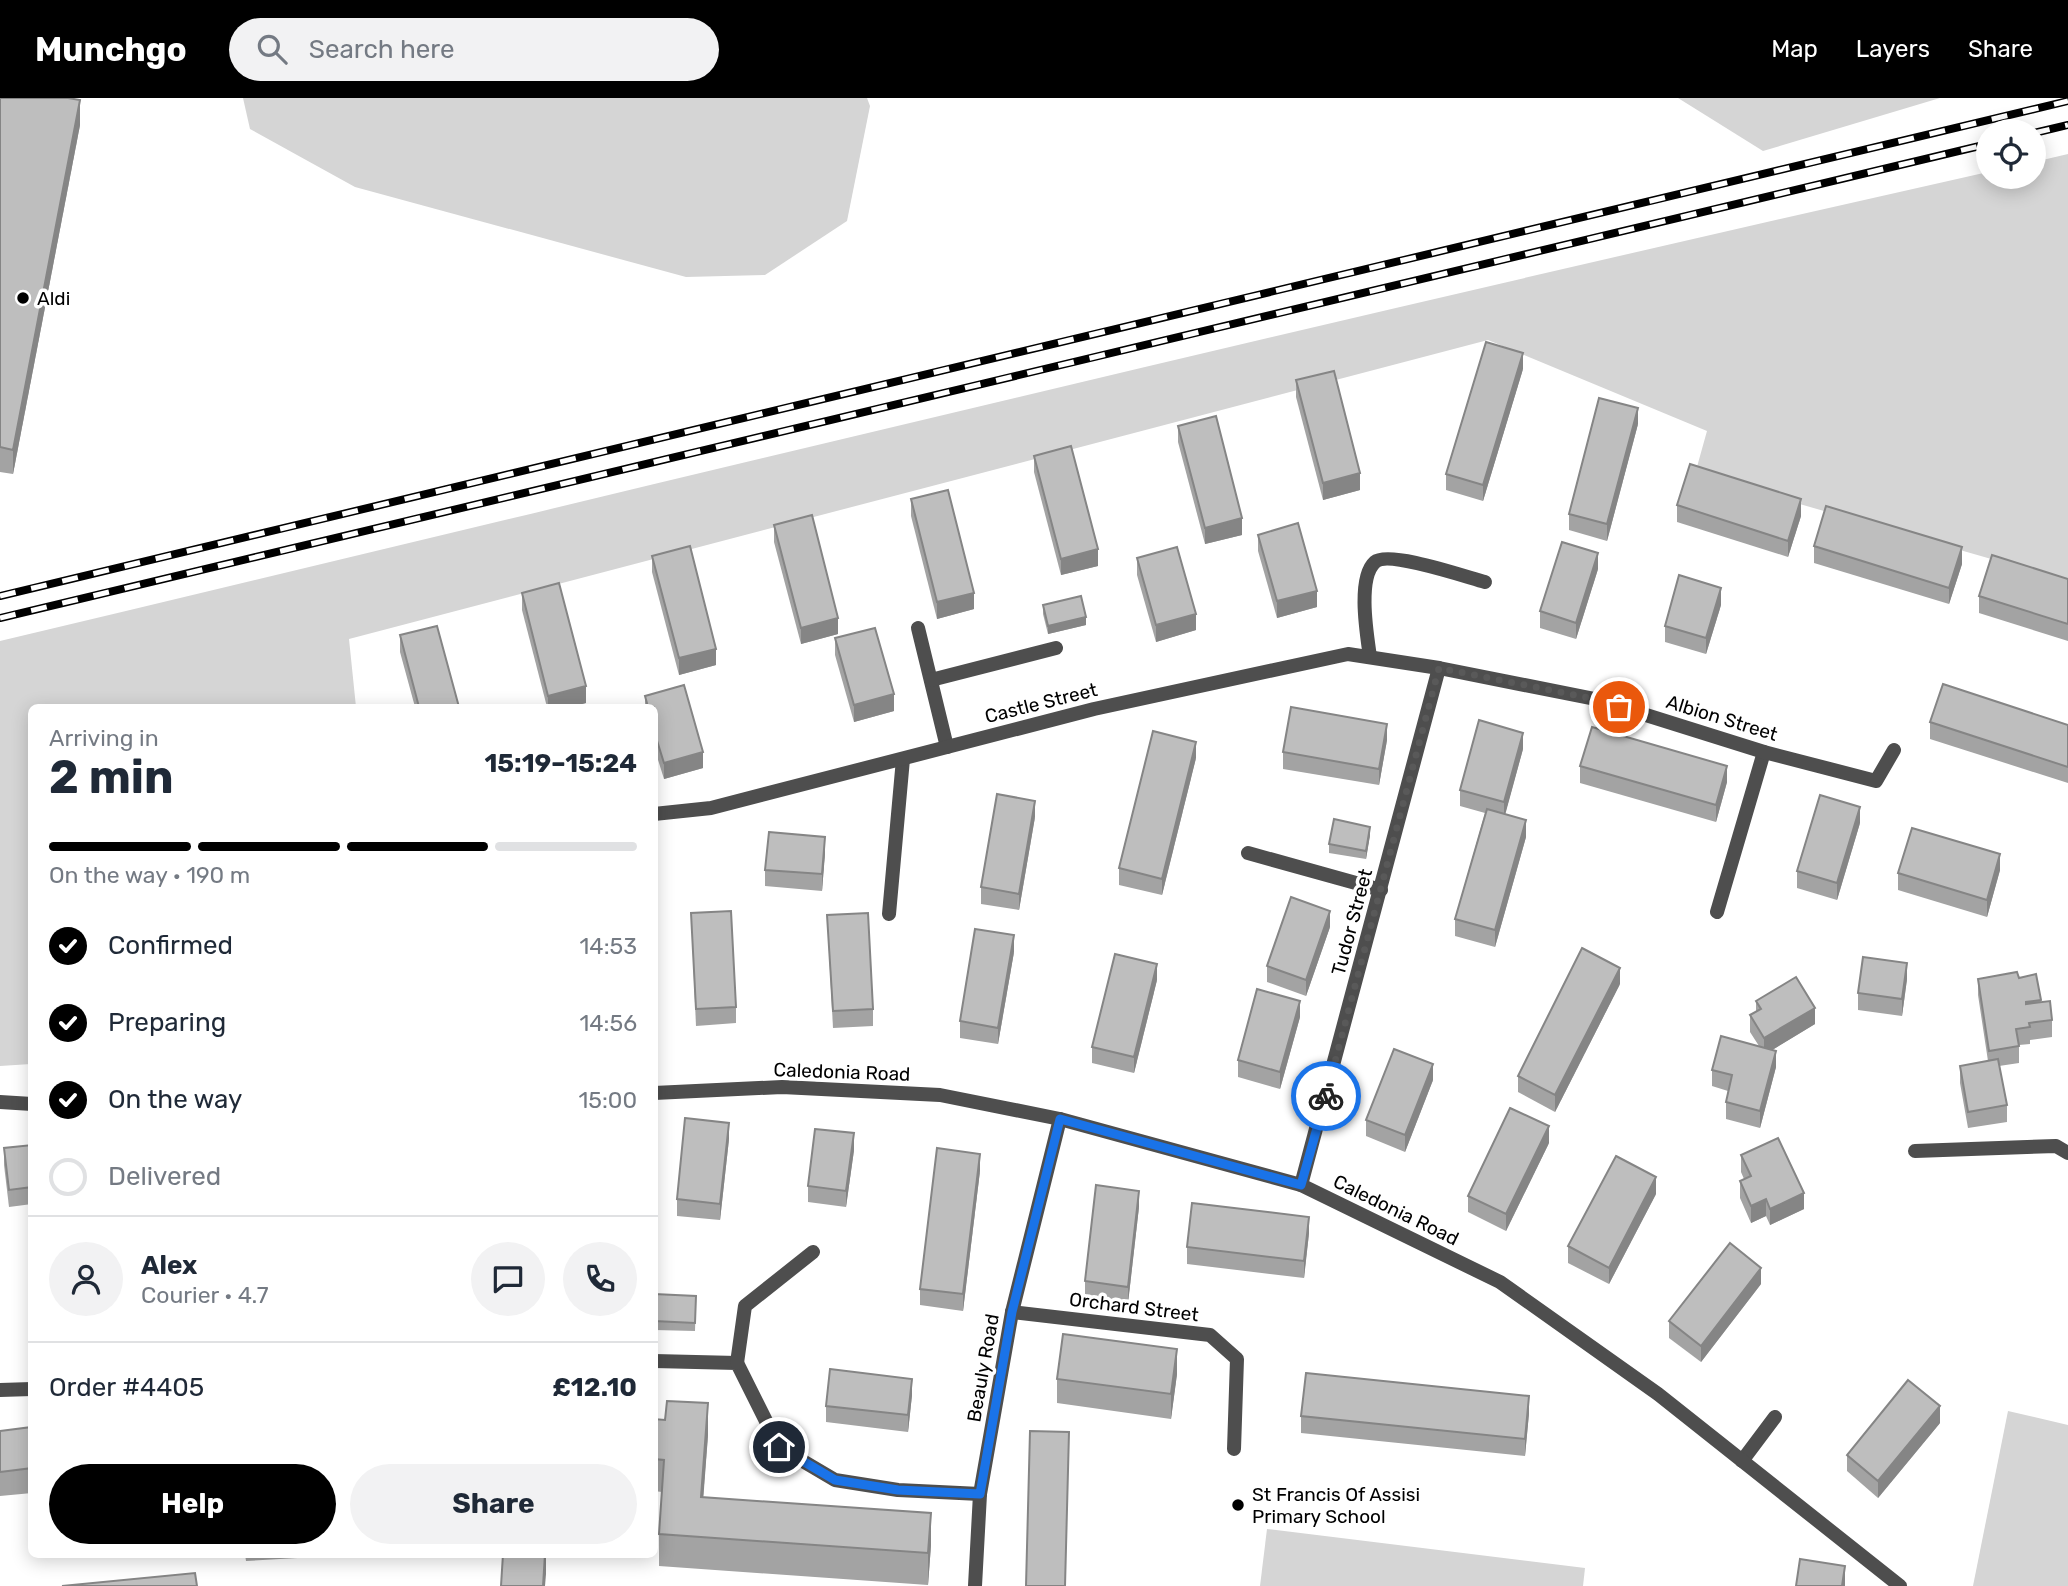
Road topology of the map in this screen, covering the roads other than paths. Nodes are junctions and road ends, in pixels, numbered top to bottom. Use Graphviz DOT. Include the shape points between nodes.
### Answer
graph roads {
  1 [pos="1485,582"];
  2 [pos="918,628"];
  3 [pos="1056,648"];
  4 [pos="1370,657"];
  5 [pos="1439,668"];
  6 [pos="931,680"];
  7 [pos="947,747"];
  8 [pos="1894,750"];
  9 [pos="1765,752"];
  10 [pos="903,759"];
  11 [pos="658,814"];
  12 [pos="1248,853"];
  13 [pos="1381,890"];
  14 [pos="1717,912"];
  15 [pos="889,914"];
  16 [pos="658,1093"];
  17 [pos="0,1102"];
  18 [pos="28,1104"];
  19 [pos="1060,1119"];
  20 [pos="1915,1151"];
  21 [pos="2068,1153"];
  22 [pos="1301,1185"];
  23 [pos="813,1252"];
  24 [pos="1012,1312"];
  25 [pos="658,1361"];
  26 [pos="737,1363"];
  27 [pos="28,1389"];
  28 [pos="0,1390"];
  29 [pos="1775,1417"];
  30 [pos="1234,1449"];
  31 [pos="1742,1461"];
  32 [pos="980,1494"];
  33 [pos="975,1586"];
  34 [pos="1900,1586"];
  1 -- 4 [label="street" via="1399,559 1374,562 1364,589"];
  2 -- 6 [label="street"];
  3 -- 6 [label="street"];
  4 -- 5 [label="street, Castle Street"];
  4 -- 7 [label="street, Castle Street" via="1348,654 1094,709"];
  5 -- 9 [label="street, Albion Street" via="1595,699"];
  5 -- 13 [label="street, Tudor Street"];
  6 -- 7 [label="street"];
  7 -- 10 [label="street, Castle Street"];
  8 -- 9 [label="street, Albion Street" via="1877,781"];
  9 -- 14 [label="street"];
  10 -- 11 [label="street, Castle Street" via="711,808"];
  10 -- 15 [label="street"];
  12 -- 13 [label="street"];
  13 -- 22 [label="street, Tudor Street"];
  16 -- 19 [label="street, Caledonia Road" via="782,1087 940,1095"];
  17 -- 18 [label="street"];
  19 -- 22 [label="street, Caledonia Road"];
  19 -- 24 [label="street, Beauly Road"];
  20 -- 21 [label="street" via="2056,1146"];
  22 -- 31 [label="street, Caledonia Road" via="1500,1282 1658,1394"];
  23 -- 26 [label="street" via="744,1306"];
  24 -- 30 [label="street, Orchard Street" via="1210,1335 1237,1359"];
  24 -- 32 [label="street, Beauly Road"];
  25 -- 26 [label="street"];
  26 -- 32 [label="street" via="779,1447 835,1480 898,1490"];
  27 -- 28 [label="street"];
  29 -- 31 [label="street"];
  31 -- 34 [label="street, Caledonia Road"];
  32 -- 33 [label="street, Beauly Road"];
}
